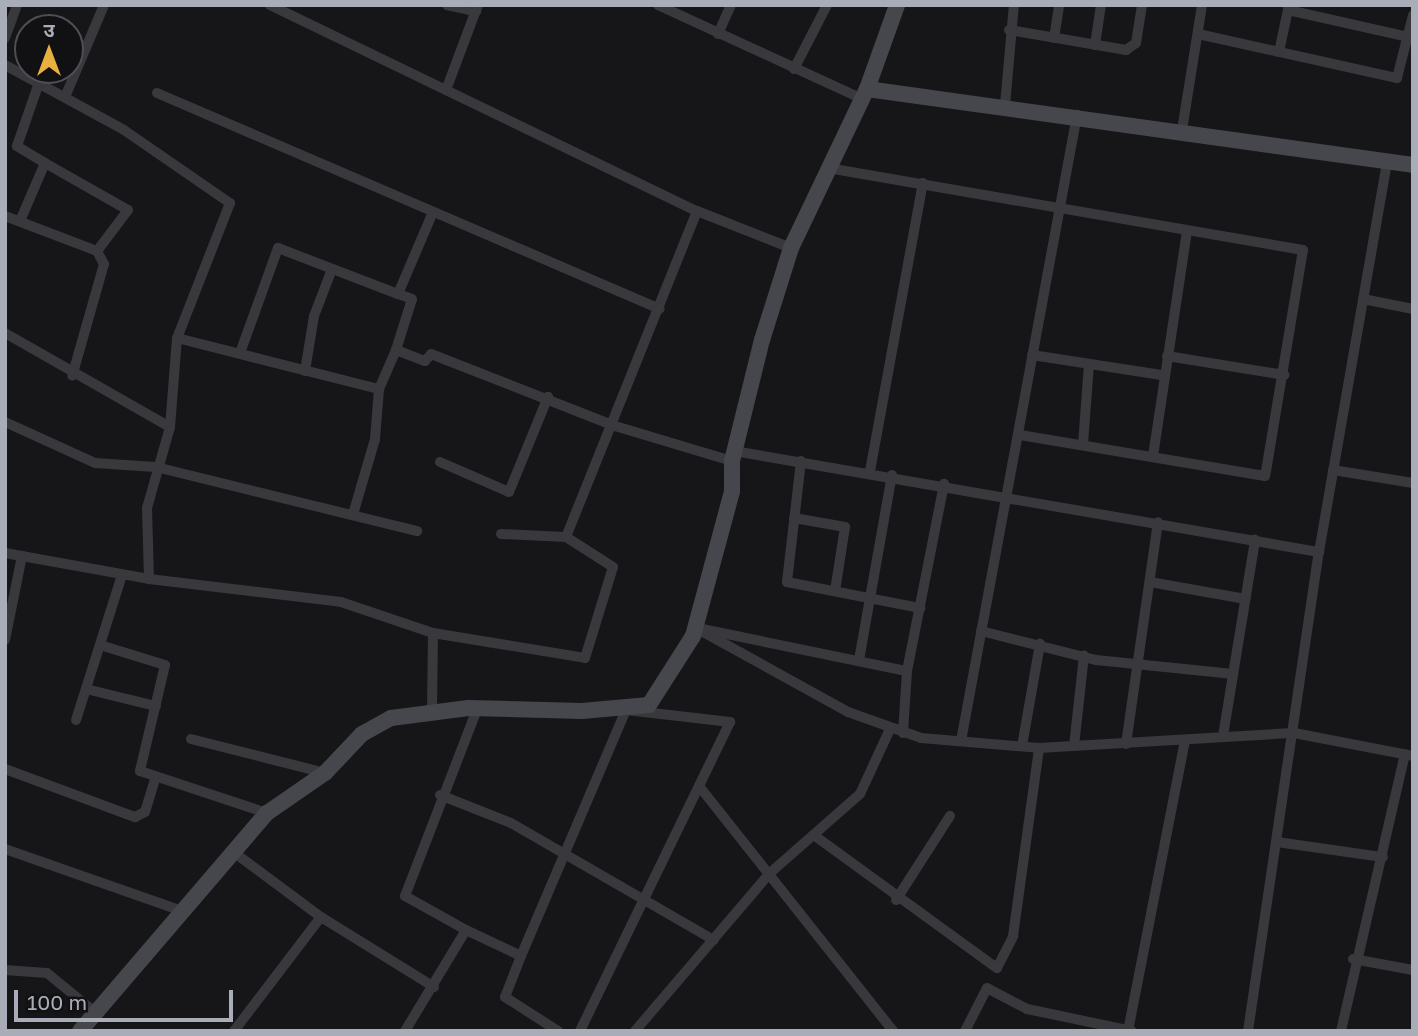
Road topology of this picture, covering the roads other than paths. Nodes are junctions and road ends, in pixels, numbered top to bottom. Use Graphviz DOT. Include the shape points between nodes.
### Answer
graph roads {
  1 [pos="17,5"];
  2 [pos="104,5"];
  3 [pos="270,5"];
  4 [pos="447,5"];
  5 [pos="658,5"];
  6 [pos="731,5"];
  7 [pos="827,5"];
  8 [pos="897,5"];
  9 [pos="1014,5"];
  10 [pos="1059,5"];
  11 [pos="1101,5"];
  12 [pos="1142,5"];
  13 [pos="1202,5"];
  14 [pos="477,8"];
  15 [pos="1288,8"];
  16 [pos="1413,15"];
  17 [pos="1009,30"];
  18 [pos="718,34"];
  19 [pos="1198,34"];
  20 [pos="1409,37"];
  21 [pos="5,38"];
  22 [pos="1054,38"];
  23 [pos="1095,45"];
  24 [pos="1279,52"];
  25 [pos="794,69"];
  26 [pos="39,84"];
  27 [pos="41,84"];
  28 [pos="446,90"];
  29 [pos="157,93"];
  30 [pos="865,94"];
  31 [pos="65,97"];
  32 [pos="1005,105"];
  33 [pos="1077,115"];
  34 [pos="1182,130"];
  35 [pos="5,141"];
  36 [pos="17,146"];
  37 [pos="1387,161"];
  38 [pos="45,163"];
  39 [pos="1413,165"];
  40 [pos="828,168"];
  41 [pos="923,183"];
  42 [pos="1060,207"];
  43 [pos="698,211"];
  44 [pos="433,212"];
  45 [pos="5,216"];
  46 [pos="20,221"];
  47 [pos="1187,231"];
  48 [pos="791,248"];
  49 [pos="97,251"];
  50 [pos="332,269"];
  51 [pos="398,294"];
  52 [pos="1363,299"];
  53 [pos="660,309"];
  54 [pos="1413,309"];
  55 [pos="5,333"];
  56 [pos="177,338"];
  57 [pos="396,350"];
  58 [pos="240,353"];
  59 [pos="1032,355"];
  60 [pos="1167,356"];
  61 [pos="1089,364"];
  62 [pos="305,371"];
  63 [pos="1161,375"];
  64 [pos="1284,375"];
  65 [pos="72,376"];
  66 [pos="379,389"];
  67 [pos="548,397"];
  68 [pos="5,422"];
  69 [pos="615,426"];
  70 [pos="170,427"];
  71 [pos="1021,435"];
  72 [pos="1083,443"];
  73 [pos="733,456"];
  74 [pos="1153,456"];
  75 [pos="801,461"];
  76 [pos="440,462"];
  77 [pos="156,467"];
  78 [pos="1333,470"];
  79 [pos="870,471"];
  80 [pos="892,475"];
  81 [pos="1413,483"];
  82 [pos="944,484"];
  83 [pos="1006,495"];
  84 [pos="354,511"];
  85 [pos="794,518"];
  86 [pos="1158,522"];
  87 [pos="417,531"];
  88 [pos="501,534"];
  89 [pos="566,537"];
  90 [pos="1255,540"];
  91 [pos="1319,552"];
  92 [pos="5,553"];
  93 [pos="22,556"];
  94 [pos="122,575"];
  95 [pos="149,579"];
  96 [pos="1150,582"];
  97 [pos="835,591"];
  98 [pos="873,599"];
  99 [pos="1245,599"];
  100 [pos="920,608"];
  101 [pos="696,628"];
  102 [pos="981,631"];
  103 [pos="433,633"];
  104 [pos="5,640"];
  105 [pos="1040,644"];
  106 [pos="100,645"];
  107 [pos="1084,656"];
  108 [pos="859,660"];
  109 [pos="1136,664"];
  110 [pos="907,671"];
  111 [pos="1233,674"];
  112 [pos="86,689"];
  113 [pos="156,706"];
  114 [pos="477,709"];
  115 [pos="626,710"];
  116 [pos="432,713"];
  117 [pos="76,720"];
  118 [pos="890,729"];
  119 [pos="903,733"];
  120 [pos="1294,733"];
  121 [pos="1223,736"];
  122 [pos="191,739"];
  123 [pos="961,741"];
  124 [pos="1185,741"];
  125 [pos="1126,744"];
  126 [pos="1022,746"];
  127 [pos="1074,746"];
  128 [pos="1039,748"];
  129 [pos="1409,755"];
  130 [pos="5,769"];
  131 [pos="325,773"];
  132 [pos="155,779"];
  133 [pos="699,786"];
  134 [pos="440,795"];
  135 [pos="267,813"];
  136 [pos="950,816"];
  137 [pos="815,836"];
  138 [pos="1277,842"];
  139 [pos="5,849"];
  140 [pos="232,851"];
  141 [pos="568,855"];
  142 [pos="1383,857"];
  143 [pos="770,873"];
  144 [pos="896,900"];
  145 [pos="644,904"];
  146 [pos="179,910"];
  147 [pos="321,917"];
  148 [pos="466,930"];
  149 [pos="714,940"];
  150 [pos="521,956"];
  151 [pos="1353,959"];
  152 [pos="1413,970"];
  153 [pos="5,971"];
  154 [pos="434,987"];
  155 [pos="96,1013"];
  156 [pos="406,1030"];
  157 [pos="80,1031"];
  158 [pos="234,1031"];
  159 [pos="558,1031"];
  160 [pos="580,1031"];
  161 [pos="635,1031"];
  162 [pos="893,1031"];
  163 [pos="965,1031"];
  164 [pos="1129,1031"];
  165 [pos="1248,1031"];
  166 [pos="1341,1031"];
  1 -- 21 [label="street"];
  2 -- 31 [label="street"];
  3 -- 28 [label="street"];
  4 -- 14 [label="street"];
  5 -- 18 [label="street"];
  6 -- 18 [label="street"];
  7 -- 25 [label="street"];
  8 -- 30 [label="street"];
  9 -- 17 [label="street"];
  10 -- 22 [label="street"];
  11 -- 23 [label="street"];
  12 -- 23 [label="street" via="1132,48"];
  13 -- 19 [label="street"];
  14 -- 28 [label="street"];
  15 -- 20 [label="street"];
  15 -- 24 [label="street"];
  16 -- 20 [label="street"];
  17 -- 22 [label="street"];
  17 -- 32 [label="street"];
  18 -- 25 [label="street"];
  19 -- 24 [label="street"];
  19 -- 34 [label="street"];
  20 -- 24 [label="street" via="1398,78"];
  22 -- 23 [label="street"];
  25 -- 30 [label="street"];
  26 -- 36 [label="street"];
  27 -- 31 [label="street"];
  28 -- 43 [label="street"];
  29 -- 44 [label="street"];
  30 -- 32 [label="street"];
  30 -- 40 [label="street"];
  31 -- 56 [label="street" via="230,203"];
  32 -- 33 [label="street"];
  33 -- 34 [label="street"];
  33 -- 42 [label="street"];
  34 -- 37 [label="street"];
  35 -- 36 [label="street"];
  36 -- 38 [label="street"];
  37 -- 39 [label="street"];
  37 -- 52 [label="street"];
  38 -- 46 [label="street"];
  38 -- 49 [label="street" via="128,210"];
  40 -- 41 [label="street"];
  40 -- 48 [label="street"];
  41 -- 42 [label="street"];
  41 -- 79 [label="street"];
  42 -- 47 [label="street"];
  42 -- 59 [label="street"];
  43 -- 48 [label="street"];
  43 -- 53 [label="street"];
  44 -- 51 [label="street"];
  44 -- 53 [label="street"];
  45 -- 46 [label="street"];
  46 -- 49 [label="street"];
  47 -- 60 [label="street"];
  47 -- 64 [label="street" via="1303,250"];
  48 -- 73 [label="street"];
  49 -- 65 [label="street" via="104,264"];
  50 -- 51 [label="street"];
  50 -- 58 [label="street" via="278,248"];
  50 -- 62 [label="street" via="314,316"];
  51 -- 57 [label="street" via="412,299"];
  52 -- 54 [label="street"];
  52 -- 78 [label="street"];
  53 -- 69 [label="street"];
  55 -- 65 [label="street"];
  56 -- 58 [label="street"];
  56 -- 70 [label="street"];
  57 -- 66 [label="street"];
  57 -- 67 [label="street" via="425,361 431,354"];
  58 -- 62 [label="street"];
  59 -- 61 [label="street"];
  59 -- 71 [label="street"];
  60 -- 63 [label="street"];
  60 -- 64 [label="street"];
  61 -- 63 [label="street"];
  61 -- 72 [label="street"];
  62 -- 66 [label="street"];
  63 -- 74 [label="street"];
  64 -- 74 [label="street" via="1265,476"];
  65 -- 70 [label="street"];
  66 -- 84 [label="street" via="374,439"];
  67 -- 69 [label="street"];
  67 -- 76 [label="street" via="509,492"];
  68 -- 77 [label="street" via="95,463"];
  69 -- 73 [label="street"];
  69 -- 89 [label="street"];
  70 -- 77 [label="street"];
  71 -- 72 [label="street"];
  71 -- 83 [label="street"];
  72 -- 74 [label="street"];
  73 -- 75 [label="street"];
  73 -- 101 [label="street" via="732,491"];
  75 -- 79 [label="street"];
  75 -- 85 [label="street"];
  77 -- 84 [label="street"];
  77 -- 95 [label="street" via="147,508"];
  78 -- 81 [label="street"];
  78 -- 91 [label="street"];
  79 -- 80 [label="street"];
  80 -- 82 [label="street"];
  80 -- 98 [label="street"];
  82 -- 83 [label="street"];
  82 -- 100 [label="street"];
  83 -- 86 [label="street"];
  83 -- 102 [label="street"];
  84 -- 87 [label="street"];
  85 -- 97 [label="street" via="787,582"];
  85 -- 97 [label="street" via="845,527"];
  86 -- 90 [label="street"];
  86 -- 96 [label="street"];
  88 -- 89 [label="street"];
  89 -- 103 [label="street" via="613,567 585,658"];
  90 -- 91 [label="street"];
  90 -- 99 [label="street"];
  91 -- 120 [label="street"];
  92 -- 93 [label="street"];
  93 -- 94 [label="street"];
  93 -- 104 [label="street"];
  94 -- 95 [label="street"];
  94 -- 106 [label="street"];
  95 -- 103 [label="street" via="341,602"];
  96 -- 99 [label="street"];
  96 -- 109 [label="street"];
  97 -- 98 [label="street"];
  98 -- 100 [label="street"];
  98 -- 108 [label="street"];
  99 -- 111 [label="street"];
  100 -- 110 [label="street"];
  101 -- 108 [label="street"];
  101 -- 115 [label="street" via="649,705"];
  101 -- 118 [label="street" via="751,663"];
  102 -- 105 [label="street"];
  102 -- 123 [label="street"];
  103 -- 116 [label="street"];
  105 -- 107 [label="street"];
  105 -- 126 [label="street"];
  106 -- 112 [label="street"];
  106 -- 113 [label="street" via="165,665"];
  107 -- 109 [label="street"];
  107 -- 127 [label="street"];
  108 -- 110 [label="street"];
  109 -- 111 [label="street"];
  109 -- 125 [label="street"];
  110 -- 119 [label="street"];
  111 -- 121 [label="street"];
  112 -- 113 [label="street"];
  112 -- 117 [label="street"];
  113 -- 132 [label="street" via="140,771"];
  114 -- 115 [label="street"];
  114 -- 116 [label="street"];
  114 -- 134 [label="street"];
  115 -- 133 [label="street" via="730,722"];
  115 -- 141 [label="street"];
  116 -- 131 [label="street" via="391,718 362,734"];
  118 -- 119 [label="street"];
  118 -- 137 [label="street" via="860,794"];
  119 -- 123 [label="street"];
  120 -- 121 [label="street"];
  120 -- 129 [label="street"];
  120 -- 138 [label="street"];
  121 -- 124 [label="street"];
  122 -- 131 [label="street"];
  123 -- 126 [label="street"];
  124 -- 125 [label="street"];
  124 -- 164 [label="street"];
  125 -- 127 [label="street"];
  126 -- 128 [label="street"];
  127 -- 128 [label="street"];
  128 -- 144 [label="street" via="1013,936 996,968"];
  129 -- 142 [label="street"];
  130 -- 132 [label="street" via="135,817 145,812"];
  131 -- 135 [label="street"];
  132 -- 135 [label="street"];
  133 -- 143 [label="street"];
  133 -- 145 [label="street"];
  134 -- 141 [label="street" via="511,823"];
  134 -- 148 [label="street" via="405,897"];
  135 -- 140 [label="street"];
  136 -- 144 [label="street"];
  137 -- 143 [label="street"];
  137 -- 144 [label="street"];
  138 -- 142 [label="street"];
  138 -- 165 [label="street"];
  139 -- 146 [label="street"];
  140 -- 146 [label="street"];
  140 -- 147 [label="street"];
  141 -- 145 [label="street"];
  141 -- 150 [label="street"];
  142 -- 151 [label="street"];
  143 -- 149 [label="street"];
  143 -- 162 [label="street"];
  145 -- 149 [label="street"];
  145 -- 160 [label="street"];
  146 -- 155 [label="street"];
  147 -- 154 [label="street"];
  147 -- 158 [label="street"];
  148 -- 150 [label="street"];
  148 -- 154 [label="street"];
  149 -- 161 [label="street"];
  150 -- 159 [label="street" via="505,996"];
  151 -- 152 [label="street"];
  151 -- 166 [label="street"];
  153 -- 155 [label="street" via="47,973"];
  154 -- 156 [label="street"];
  155 -- 157 [label="street"];
  163 -- 164 [label="street" via="987,988 1027,1009"];
}
